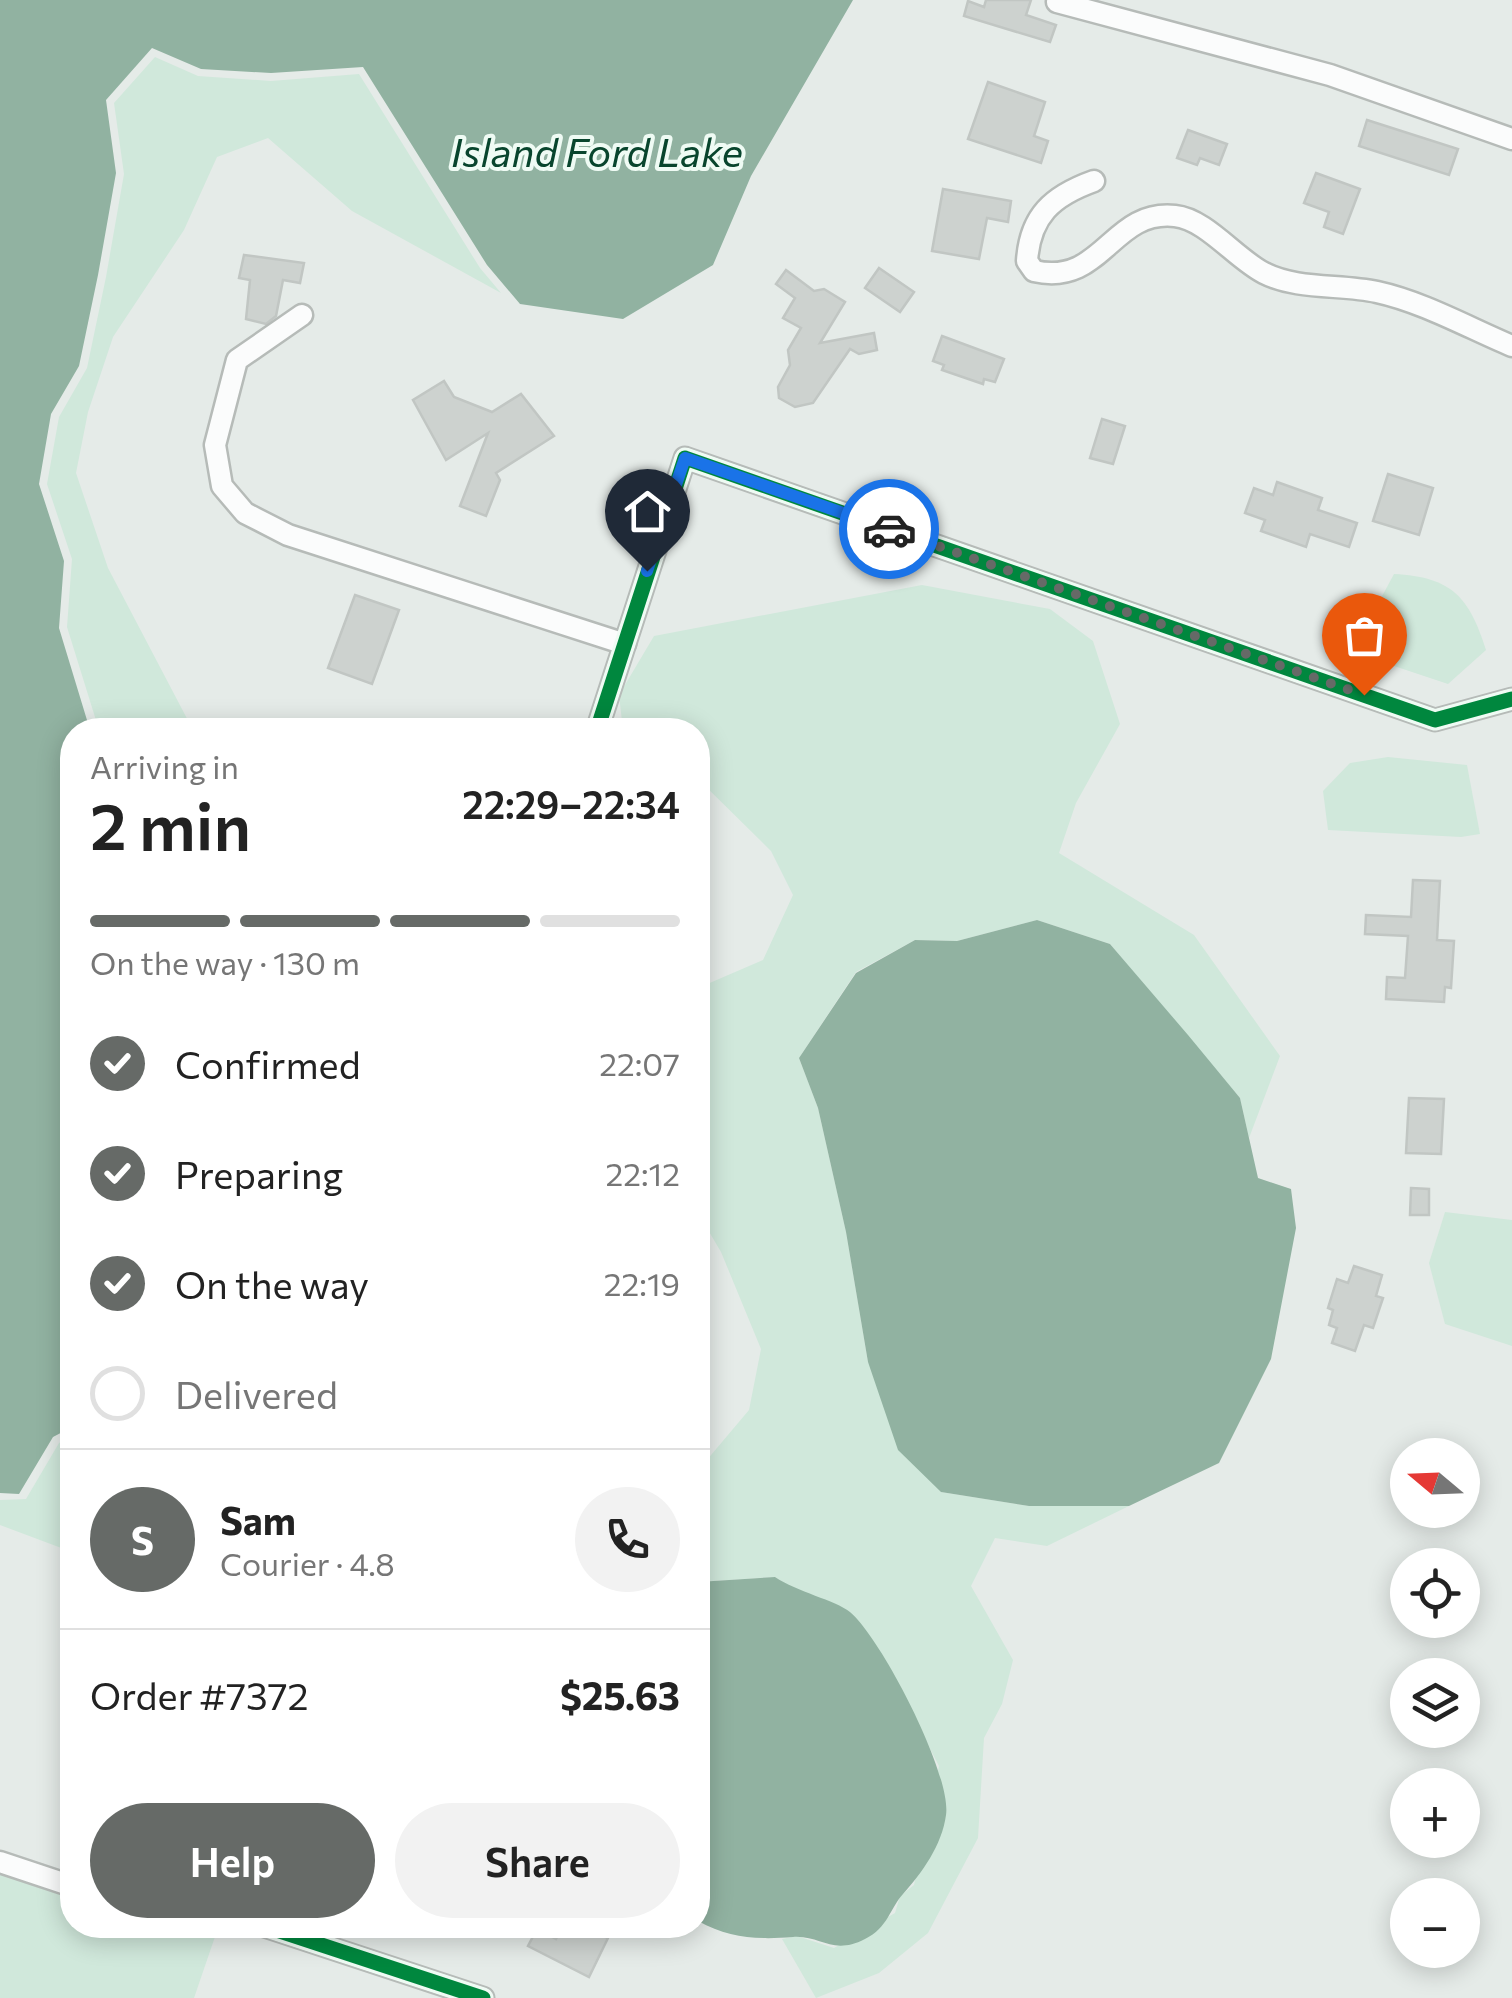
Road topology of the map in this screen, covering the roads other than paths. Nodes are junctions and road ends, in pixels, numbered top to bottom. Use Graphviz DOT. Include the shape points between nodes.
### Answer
graph roads {
  1 [pos="1058,2"];
  2 [pos="1512,139"];
  3 [pos="1094,181"];
  4 [pos="302,315"];
  5 [pos="1512,346"];
  6 [pos="625,644"];
  7 [pos="1512,699"];
  8 [pos="601,718"];
  9 [pos="0,1862"];
  10 [pos="60,1882"];
  11 [pos="300,1938"];
  12 [pos="483,1998"];
  1 -- 2 [label="street" via="1330,75"];
  3 -- 5 [label="street" via="1036,217 1026,261 1034,271 1068,275 1090,264 1121,232 1151,217 1176,216 1268,276 1376,292"];
  4 -- 6 [label="street" via="237,360 215,445 231,500 288,535"];
  6 -- 7 [label="street" via="685,458 1435,720"];
  6 -- 8 [label="street"];
  9 -- 10 [label="street"];
  11 -- 12 [label="street"];
}
